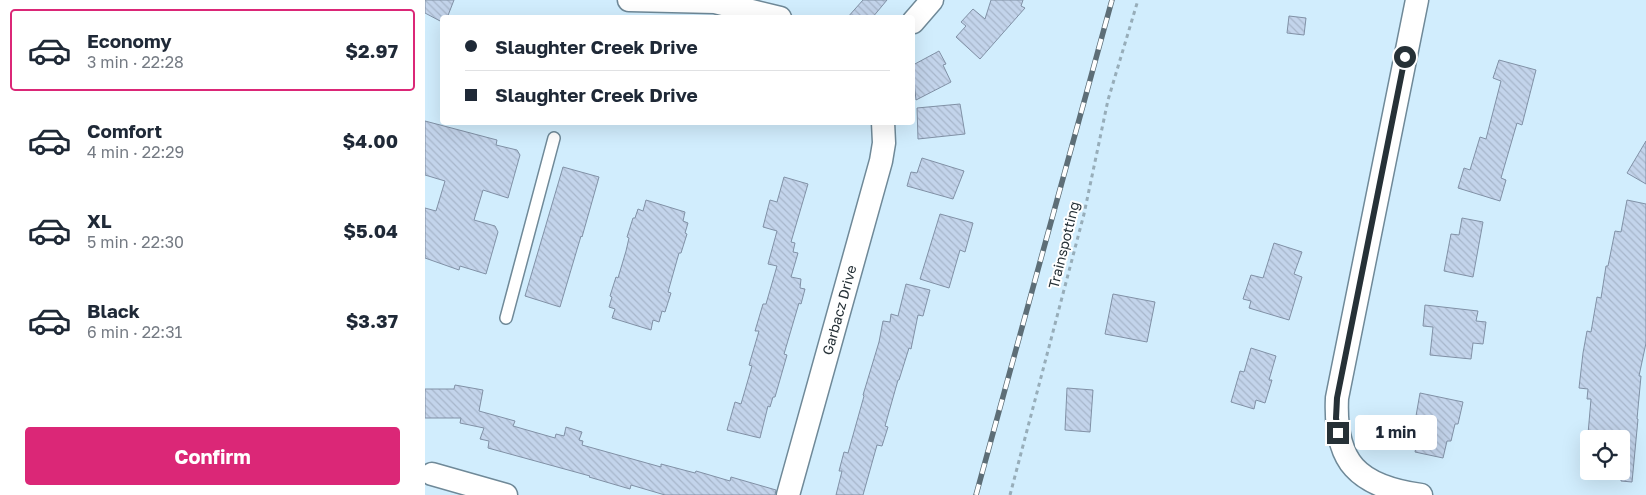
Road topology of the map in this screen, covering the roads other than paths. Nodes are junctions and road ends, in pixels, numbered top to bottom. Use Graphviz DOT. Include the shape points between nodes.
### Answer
graph roads {
  1 [pos="629,0"];
  2 [pos="932,0"];
  3 [pos="1417,0"];
  4 [pos="768,15"];
  5 [pos="915,20"];
  6 [pos="883,125"];
  7 [pos="554,138"];
  8 [pos="506,318"];
  9 [pos="432,474"];
  10 [pos="506,495"];
  11 [pos="788,495"];
  12 [pos="1421,495"];
  1 -- 4 [label="street" via="715,2"];
  2 -- 5 [label="street"];
  3 -- 12 [label="street" via="1339,389 1336,418 1347,459 1365,478 1384,487"];
  6 -- 11 [label="street, Garbacz Drive" via="881,161"];
  7 -- 8 [label="lane"];
  9 -- 10 [label="street"];
}
